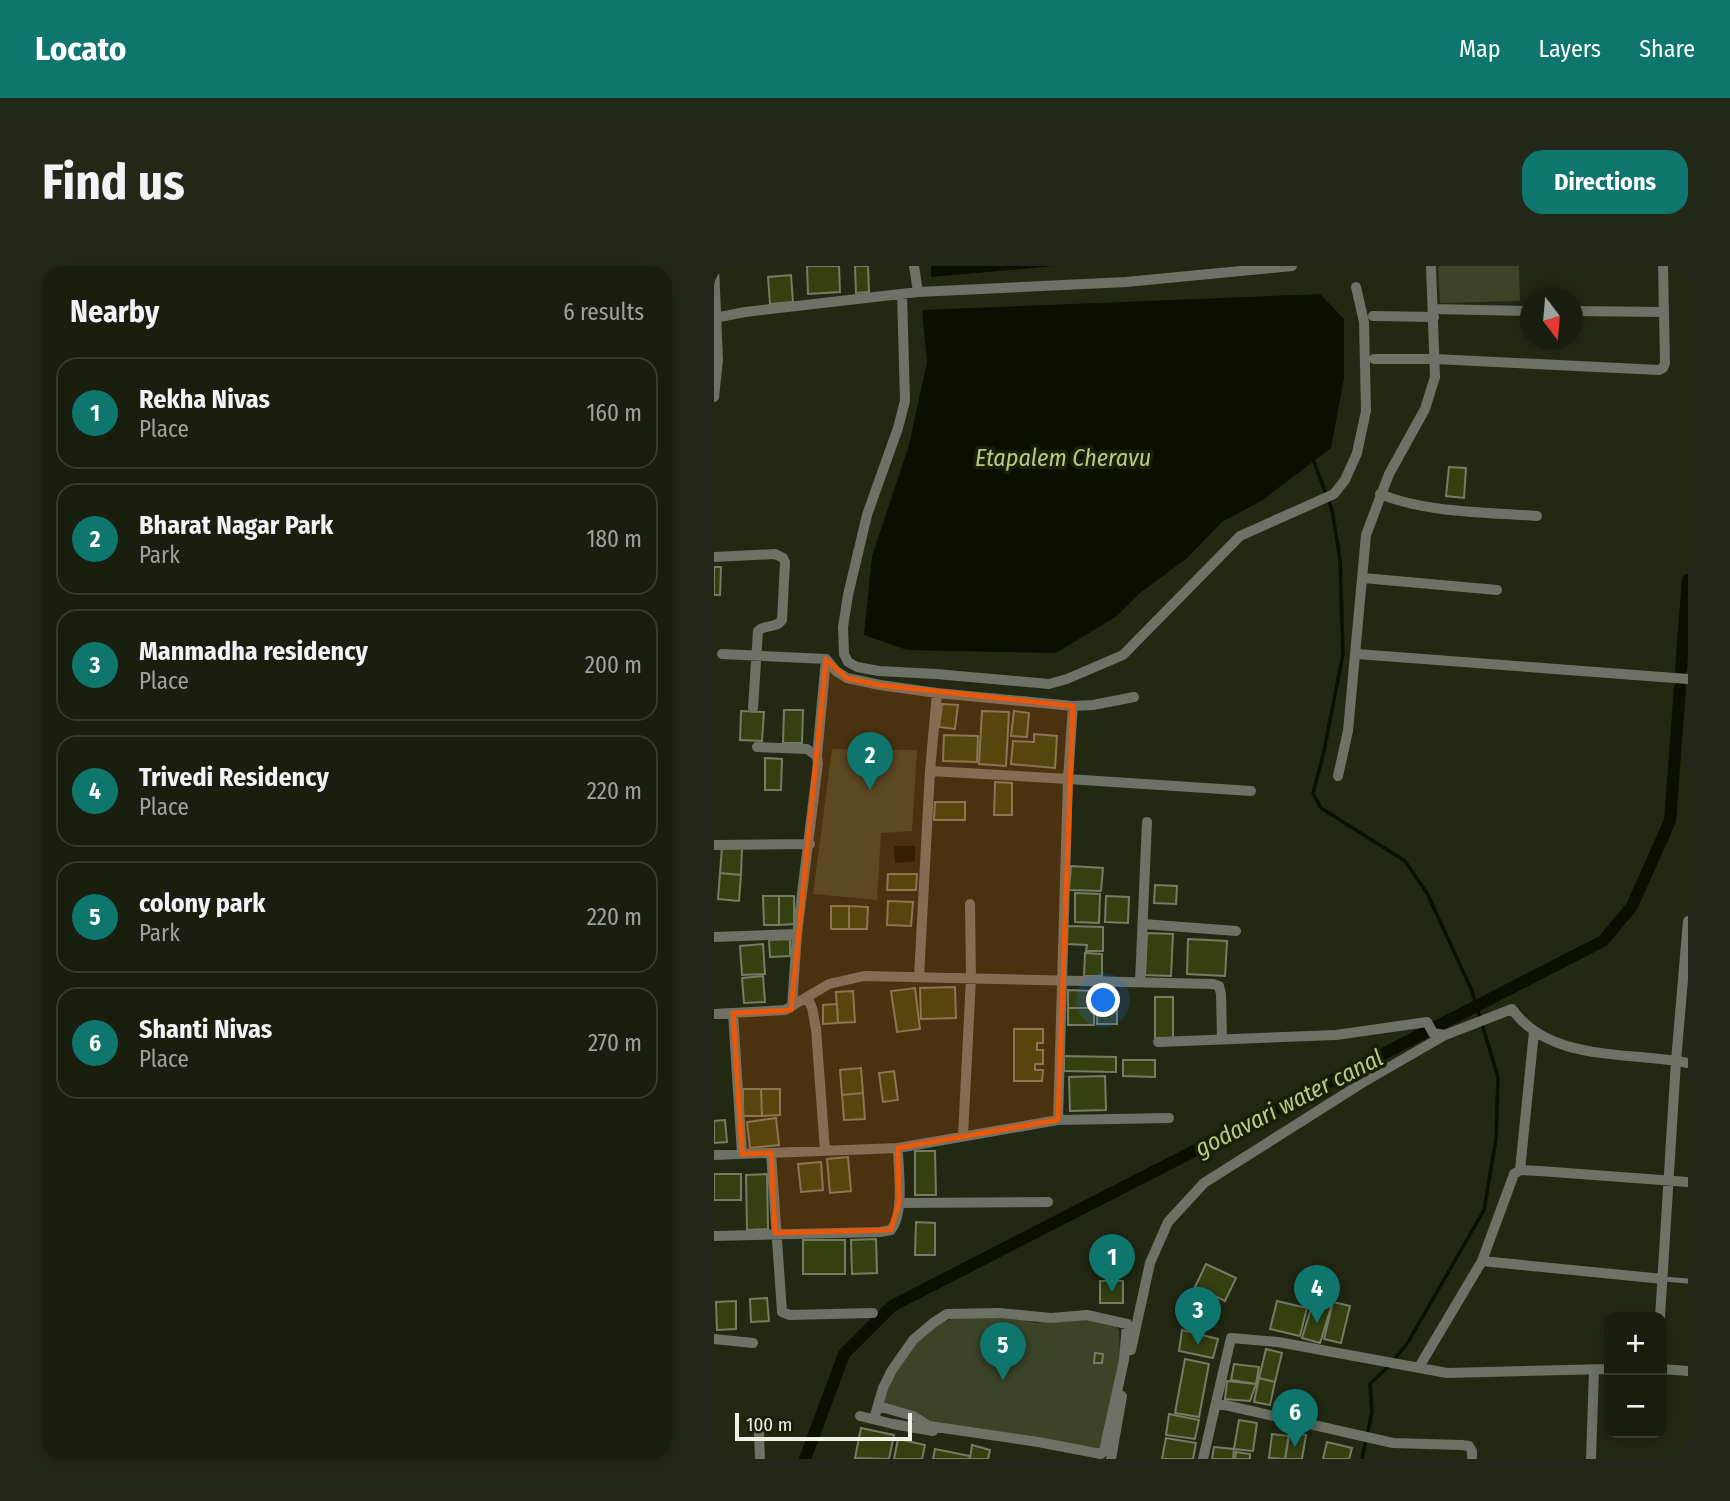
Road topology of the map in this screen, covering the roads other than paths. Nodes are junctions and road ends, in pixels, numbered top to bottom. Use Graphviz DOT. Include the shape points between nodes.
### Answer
graph roads {
  1 [pos="714,266"];
  2 [pos="914,266"];
  3 [pos="1292,266"];
  4 [pos="1431,266"];
  5 [pos="1663,266"];
  6 [pos="1356,287"];
  7 [pos="918,292"];
  8 [pos="902,294"];
  9 [pos="1520,310"];
  10 [pos="1583,311"];
  11 [pos="1664,312"];
  12 [pos="1434,313"];
  13 [pos="1373,316"];
  14 [pos="715,318"];
  15 [pos="1374,359"];
  16 [pos="1435,359"];
  17 [pos="714,397"];
  18 [pos="1380,494"];
  19 [pos="1537,516"];
  20 [pos="714,557"];
  21 [pos="1363,578"];
  22 [pos="1497,590"];
  23 [pos="722,654"];
  24 [pos="1357,654"];
  25 [pos="756,656"];
  26 [pos="826,659"];
  27 [pos="1688,679"];
  28 [pos="937,693"];
  29 [pos="1134,697"];
  30 [pos="1073,706"];
  31 [pos="753,708"];
  32 [pos="757,747"];
  33 [pos="817,756"];
  34 [pos="930,771"];
  35 [pos="1338,776"];
  36 [pos="1068,779"];
  37 [pos="1251,791"];
  38 [pos="1147,822"];
  39 [pos="810,844"];
  40 [pos="714,845"];
  41 [pos="970,904"];
  42 [pos="1688,921"];
  43 [pos="1143,924"];
  44 [pos="1236,931"];
  45 [pos="797,934"];
  46 [pos="714,937"];
  47 [pos="1685,968"];
  48 [pos="919,977"];
  49 [pos="971,978"];
  50 [pos="1061,979"];
  51 [pos="1140,982"];
  52 [pos="807,997"];
  53 [pos="792,1006"];
  54 [pos="733,1013"];
  55 [pos="714,1014"];
  56 [pos="1534,1032"];
  57 [pos="1439,1034"];
  58 [pos="1222,1039"];
  59 [pos="1158,1042"];
  60 [pos="1675,1060"];
  61 [pos="1688,1063"];
  62 [pos="1169,1118"];
  63 [pos="1058,1120"];
  64 [pos="963,1136"];
  65 [pos="898,1148"];
  66 [pos="825,1151"];
  67 [pos="771,1153"];
  68 [pos="742,1154"];
  69 [pos="714,1155"];
  70 [pos="1520,1170"];
  71 [pos="1668,1180"];
  72 [pos="1688,1182"];
  73 [pos="1048,1202"];
  74 [pos="899,1203"];
  75 [pos="775,1233"];
  76 [pos="714,1236"];
  77 [pos="1482,1261"];
  78 [pos="1663,1279"];
  79 [pos="1688,1280"];
  80 [pos="1660,1312"];
  81 [pos="873,1313"];
  82 [pos="714,1339"];
  83 [pos="753,1343"];
  84 [pos="1419,1367"];
  85 [pos="1604,1369"];
  86 [pos="1667,1369"];
  87 [pos="1594,1370"];
  88 [pos="1688,1371"];
  89 [pos="1216,1404"];
  90 [pos="878,1406"];
  91 [pos="860,1416"];
  92 [pos="874,1419"];
  93 [pos="759,1434"];
  94 [pos="760,1459"];
  95 [pos="1097,1459"];
  96 [pos="1111,1459"];
  97 [pos="1203,1459"];
  98 [pos="1472,1459"];
  99 [pos="1591,1459"];
  1 -- 14 [label="street"];
  2 -- 7 [label="street"];
  3 -- 7 [label="street" via="1126,282"];
  4 -- 12 [label="street"];
  5 -- 11 [label="street"];
  6 -- 8 [label="street" via="1364,322 1366,411 1357,453 1334,494 1240,536 1123,654 1049,684 879,671 858,667 844,654 843,627 857,555 905,401"];
  7 -- 8 [label="street"];
  8 -- 14 [label="street"];
  9 -- 12 [label="street"];
  10 -- 11 [label="street"];
  11 -- 16 [label="street" via="1665,363 1659,370"];
  12 -- 13 [label="street"];
  12 -- 16 [label="street"];
  14 -- 17 [label="street" via="718,360"];
  15 -- 16 [label="street"];
  16 -- 18 [label="street" via="1435,377 1425,409"];
  18 -- 19 [label="street" via="1429,507"];
  18 -- 21 [label="street" via="1366,535"];
  20 -- 25 [label="street" via="775,554 785,562 782,620 758,631"];
  21 -- 22 [label="street"];
  21 -- 24 [label="street"];
  23 -- 25 [label="street"];
  24 -- 27 [label="street"];
  24 -- 35 [label="street"];
  25 -- 26 [label="street"];
  25 -- 31 [label="street"];
  26 -- 28 [label="street" via="847,678"];
  26 -- 33 [label="street"];
  28 -- 30 [label="street"];
  28 -- 34 [label="street"];
  29 -- 30 [label="street"];
  30 -- 36 [label="street"];
  32 -- 33 [label="street" via="807,749"];
  33 -- 39 [label="street"];
  34 -- 36 [label="street"];
  34 -- 48 [label="street"];
  36 -- 37 [label="street"];
  36 -- 50 [label="street"];
  38 -- 43 [label="street"];
  39 -- 40 [label="street"];
  39 -- 45 [label="street"];
  41 -- 49 [label="street"];
  42 -- 47 [label="street"];
  43 -- 44 [label="street"];
  43 -- 51 [label="street"];
  45 -- 46 [label="street"];
  45 -- 53 [label="street"];
  47 -- 60 [label="street"];
  48 -- 49 [label="street"];
  48 -- 52 [label="street" via="864,976 829,984"];
  49 -- 50 [label="street"];
  49 -- 64 [label="street"];
  50 -- 51 [label="street"];
  50 -- 63 [label="street"];
  51 -- 58 [label="street" via="1219,986"];
  52 -- 53 [label="street"];
  52 -- 66 [label="street" via="816,1029"];
  53 -- 54 [label="street"];
  54 -- 55 [label="street"];
  54 -- 68 [label="street"];
  56 -- 57 [label="street" via="1512,1009"];
  56 -- 60 [label="street" via="1574,1048"];
  56 -- 70 [label="street"];
  57 -- 58 [label="street" via="1427,1022 1335,1035"];
  57 -- 96 [label="street" via="1204,1183 1168,1222 1150,1263"];
  58 -- 59 [label="street"];
  60 -- 61 [label="street"];
  60 -- 71 [label="street"];
  62 -- 63 [label="street"];
  63 -- 64 [label="street"];
  64 -- 65 [label="street"];
  65 -- 66 [label="street"];
  65 -- 74 [label="street"];
  66 -- 67 [label="street"];
  67 -- 68 [label="street"];
  67 -- 75 [label="street"];
  68 -- 69 [label="street"];
  70 -- 71 [label="street"];
  70 -- 77 [label="street" via="1514,1174"];
  71 -- 72 [label="street"];
  71 -- 78 [label="street"];
  73 -- 74 [label="street"];
  74 -- 75 [label="street" via="891,1230"];
  75 -- 76 [label="street"];
  75 -- 81 [label="street" via="782,1312"];
  77 -- 78 [label="street"];
  77 -- 84 [label="street"];
  78 -- 79 [label="lane"];
  78 -- 80 [label="street"];
  82 -- 83 [label="street"];
  84 -- 87 [label="street" via="1447,1373"];
  84 -- 89 [label="street" via="1231,1338"];
  85 -- 87 [label="street"];
  86 -- 88 [label="street"];
  87 -- 99 [label="street"];
  89 -- 97 [label="street"];
  89 -- 98 [label="street" via="1404,1444 1469,1446"];
  90 -- 90 [label="street" via="940,1429 1101,1454 1124,1360 1127,1324 1087,1315 947,1314 913,1340 892,1370"];
  90 -- 92 [label="street"];
  91 -- 92 [label="street"];
  92 -- 95 [label="street"];
  93 -- 94 [label="street"];
}
